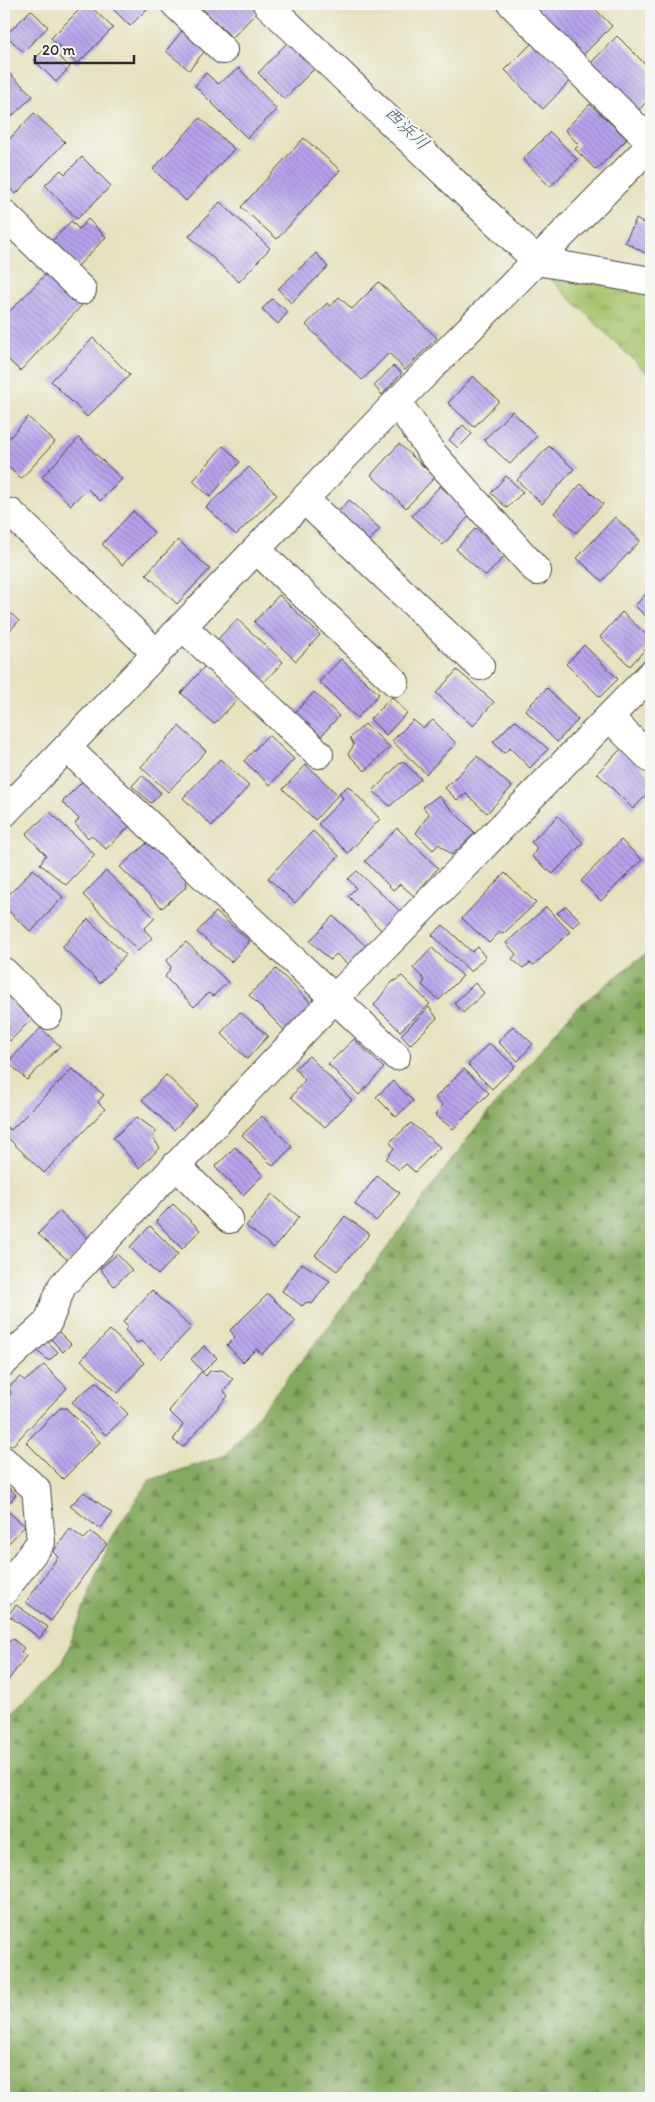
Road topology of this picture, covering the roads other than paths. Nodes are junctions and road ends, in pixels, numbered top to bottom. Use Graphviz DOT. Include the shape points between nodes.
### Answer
graph roads {
  1 [pos="175,4"];
  2 [pos="267,4"];
  3 [pos="512,4"];
  4 [pos="223,50"];
  5 [pos="651,144"];
  6 [pos="4,214"];
  7 [pos="538,260"];
  8 [pos="651,281"];
  9 [pos="82,290"];
  10 [pos="398,402"];
  11 [pos="305,500"];
  12 [pos="11,513"];
  13 [pos="257,550"];
  14 [pos="537,571"];
  15 [pos="183,627"];
  16 [pos="157,654"];
  17 [pos="480,666"];
  18 [pos="651,674"];
  19 [pos="395,682"];
  20 [pos="610,717"];
  21 [pos="67,748"];
  22 [pos="319,754"];
  23 [pos="651,759"];
  24 [pos="4,813"];
  25 [pos="4,972"];
  26 [pos="334,998"];
  27 [pos="48,1015"];
  28 [pos="396,1056"];
  29 [pos="176,1165"];
  30 [pos="229,1219"];
  31 [pos="4,1362"];
  32 [pos="4,1461"];
  33 [pos="4,1591"];
  1 -- 4 [label="street"];
  2 -- 7 [label="street"];
  3 -- 5 [label="street"];
  5 -- 7 [label="street"];
  6 -- 9 [label="street"];
  7 -- 8 [label="street"];
  7 -- 10 [label="street"];
  10 -- 11 [label="street"];
  10 -- 14 [label="street" via="433,454"];
  11 -- 13 [label="street"];
  11 -- 17 [label="street"];
  12 -- 16 [label="street"];
  13 -- 15 [label="street"];
  13 -- 19 [label="street"];
  15 -- 16 [label="street"];
  15 -- 22 [label="street"];
  16 -- 21 [label="street"];
  18 -- 20 [label="street"];
  20 -- 23 [label="street"];
  20 -- 26 [label="street"];
  21 -- 24 [label="street"];
  21 -- 26 [label="street"];
  25 -- 27 [label="street"];
  26 -- 28 [label="street"];
  26 -- 29 [label="street"];
  29 -- 30 [label="street"];
  29 -- 31 [label="street" via="62,1286 48,1322"];
  32 -- 33 [label="street" via="36,1489 41,1542"];
}
